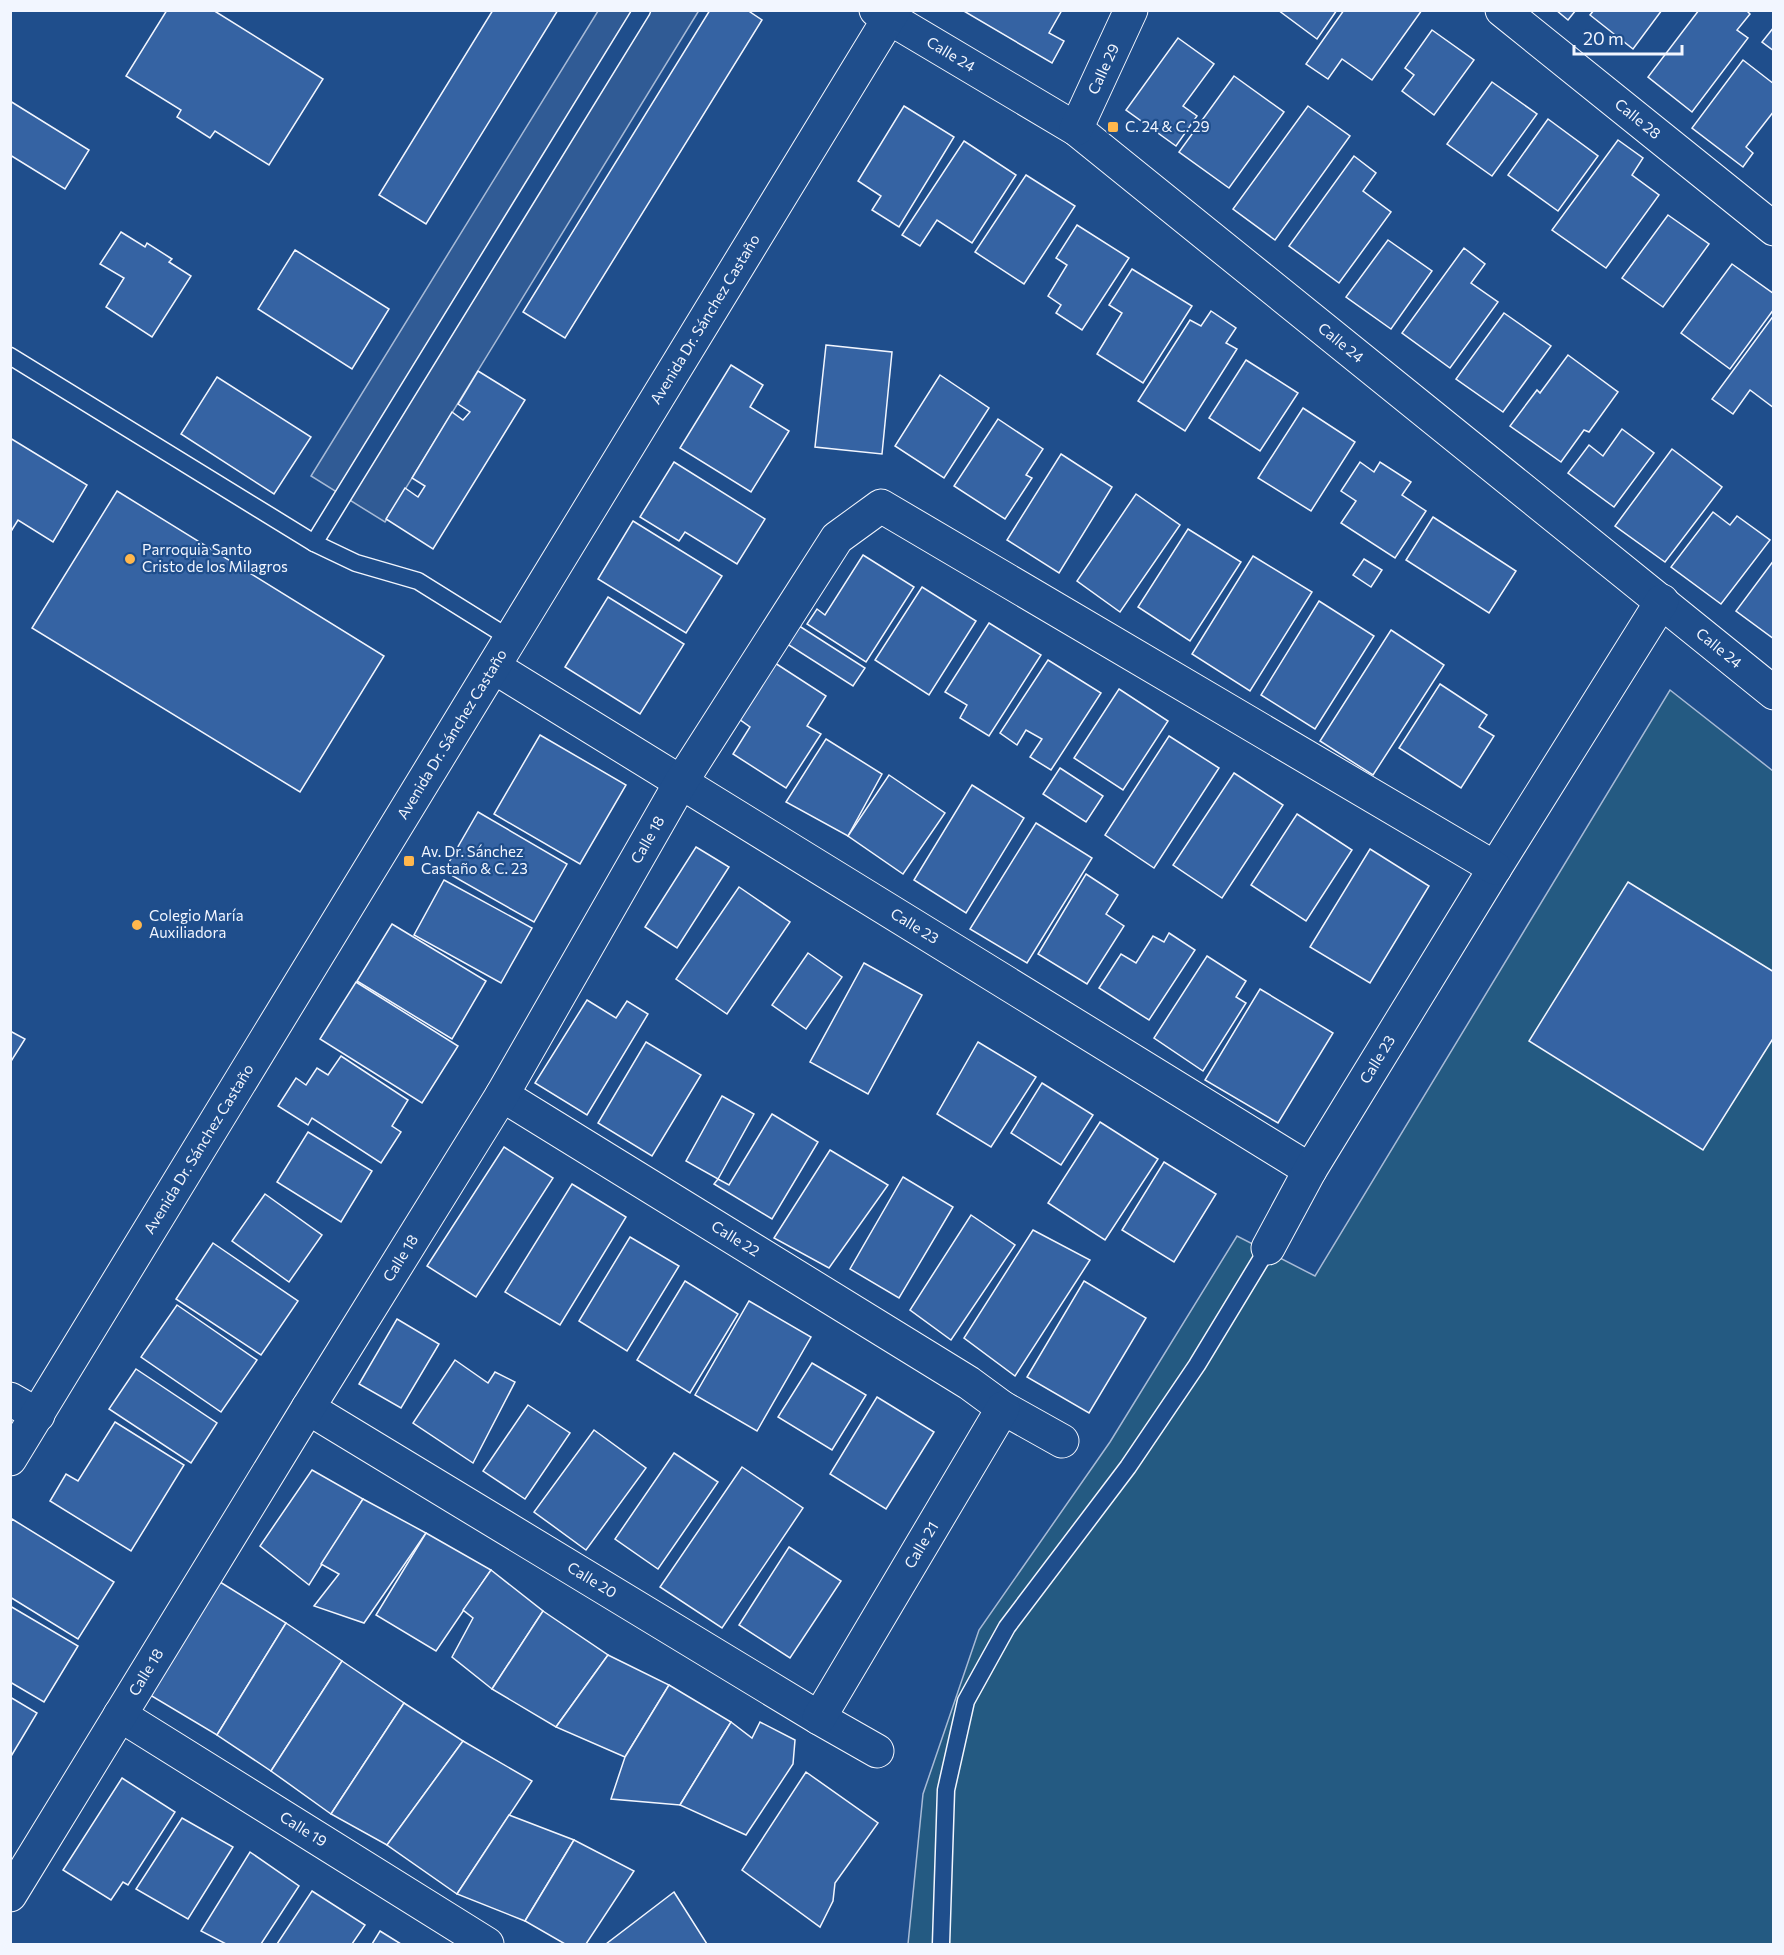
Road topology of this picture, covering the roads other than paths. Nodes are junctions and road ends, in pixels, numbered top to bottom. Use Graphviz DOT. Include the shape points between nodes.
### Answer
graph roads {
  1 [pos="642,10"];
  2 [pos="1131,10"];
  3 [pos="1502,10"];
  4 [pos="887,13"];
  5 [pos="1076,129"];
  6 [pos="1773,229"];
  7 [pos="10,357"];
  8 [pos="314,543"];
  9 [pos="1662,601"];
  10 [pos="511,639"];
  11 [pos="494,667"];
  12 [pos="1773,693"];
  13 [pos="681,782"];
  14 [pos="1495,868"];
  15 [pos="502,1095"];
  16 [pos="1310,1170"];
  17 [pos="1268,1248"];
  18 [pos="24,1407"];
  19 [pos="308,1408"];
  20 [pos="1003,1408"];
  21 [pos="1062,1441"];
  22 [pos="10,1459"];
  23 [pos="120,1715"];
  24 [pos="819,1718"];
  25 [pos="877,1750"];
  26 [pos="10,1895"];
  27 [pos="487,1944"];
  28 [pos="941,1944"];
  1 -- 8 [label="lane"];
  2 -- 5 [label="street, Calle 29"];
  3 -- 6 [label="street, Calle 28"];
  4 -- 5 [label="street, Calle 24"];
  4 -- 10 [label="street, Avenida Dr. Sánchez Castaño"];
  5 -- 9 [label="street, Calle 24"];
  7 -- 8 [label="lane"];
  8 -- 10 [label="lane" via="356,563 418,581"];
  9 -- 12 [label="street, Calle 24"];
  9 -- 14 [label="street, Calle 23"];
  10 -- 11 [label="street, Avenida Dr. Sánchez Castaño"];
  11 -- 13 [label="street, Calle 23"];
  11 -- 18 [label="street, Avenida Dr. Sánchez Castaño"];
  13 -- 14 [label="street, Calle 18" via="837,538 881,506"];
  13 -- 15 [label="street, Calle 18"];
  13 -- 16 [label="street, Calle 23"];
  14 -- 16 [label="street, Calle 23"];
  15 -- 19 [label="street, Calle 18"];
  15 -- 20 [label="street, Calle 22" via="969,1383"];
  16 -- 17 [label="street"];
  17 -- 28 [label="lane" via="1197,1365 1128,1467 1007,1627 966,1701 946,1790"];
  18 -- 22 [label="street, Avenida Dr. Sánchez Castaño"];
  19 -- 23 [label="street, Calle 18"];
  19 -- 24 [label="street, Calle 20"];
  20 -- 21 [label="street"];
  20 -- 24 [label="street, Calle 21"];
  23 -- 26 [label="street, Calle 18"];
  23 -- 27 [label="street, Calle 19"];
  24 -- 25 [label="street, Calle 20"];
}
